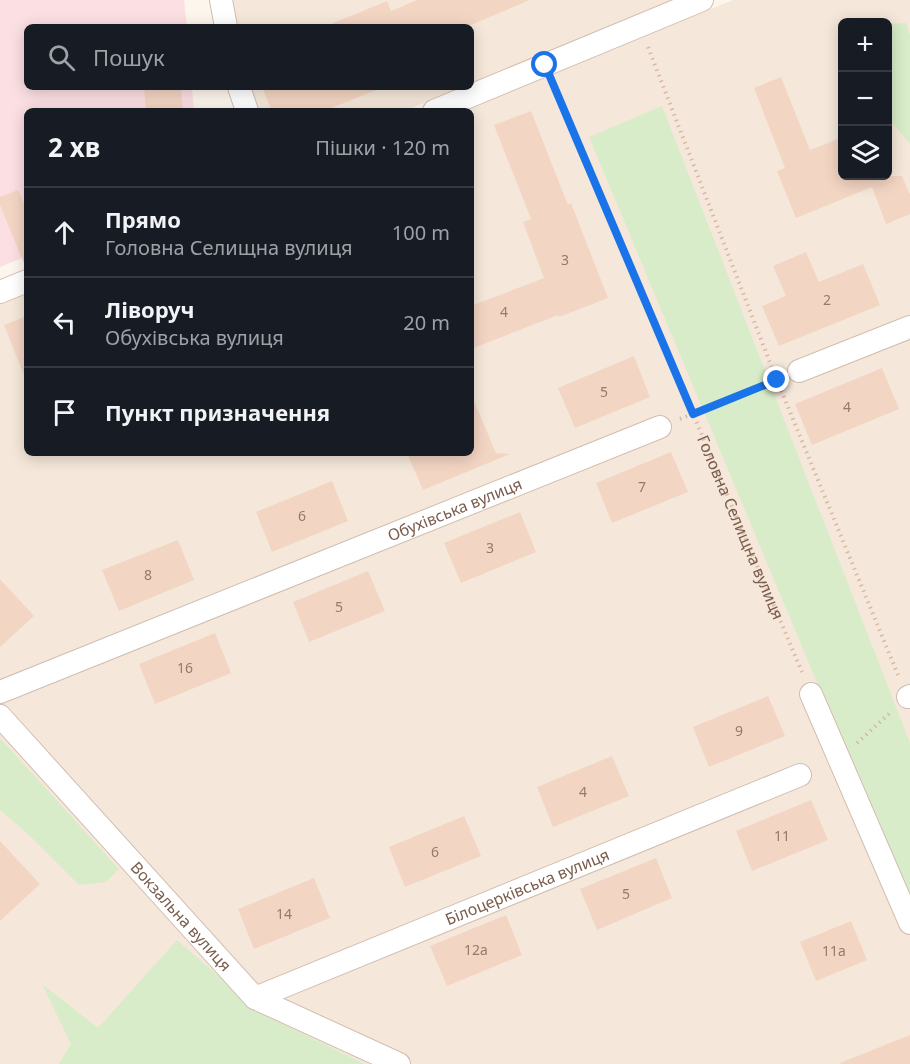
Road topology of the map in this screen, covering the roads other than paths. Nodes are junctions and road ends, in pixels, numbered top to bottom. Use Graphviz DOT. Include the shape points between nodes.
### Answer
graph roads {
  1 [pos="221,0"];
  2 [pos="702,0"];
  3 [pos="225,24"];
  4 [pos="240,90"];
  5 [pos="246,108"];
  6 [pos="441,108"];
  7 [pos="24,282"];
  8 [pos="0,292"];
  9 [pos="910,327"];
  10 [pos="799,371"];
  11 [pos="660,427"];
  12 [pos="0,692"];
  13 [pos="811,694"];
  14 [pos="0,716"];
  15 [pos="800,775"];
  16 [pos="910,923"];
  17 [pos="255,998"];
  18 [pos="399,1064"];
  1 -- 3 [label="street"];
  2 -- 6 [label="street"];
  4 -- 5 [label="street"];
  7 -- 8 [label="street"];
  9 -- 10 [label="street"];
  11 -- 12 [label="street, Обухівська вулиця"];
  13 -- 16 [label="street"];
  14 -- 17 [label="street, Вокзальна вулиця"];
  15 -- 17 [label="street, Білоцерківська вулиця"];
  17 -- 18 [label="street, Вокзальна вулиця"];
}
